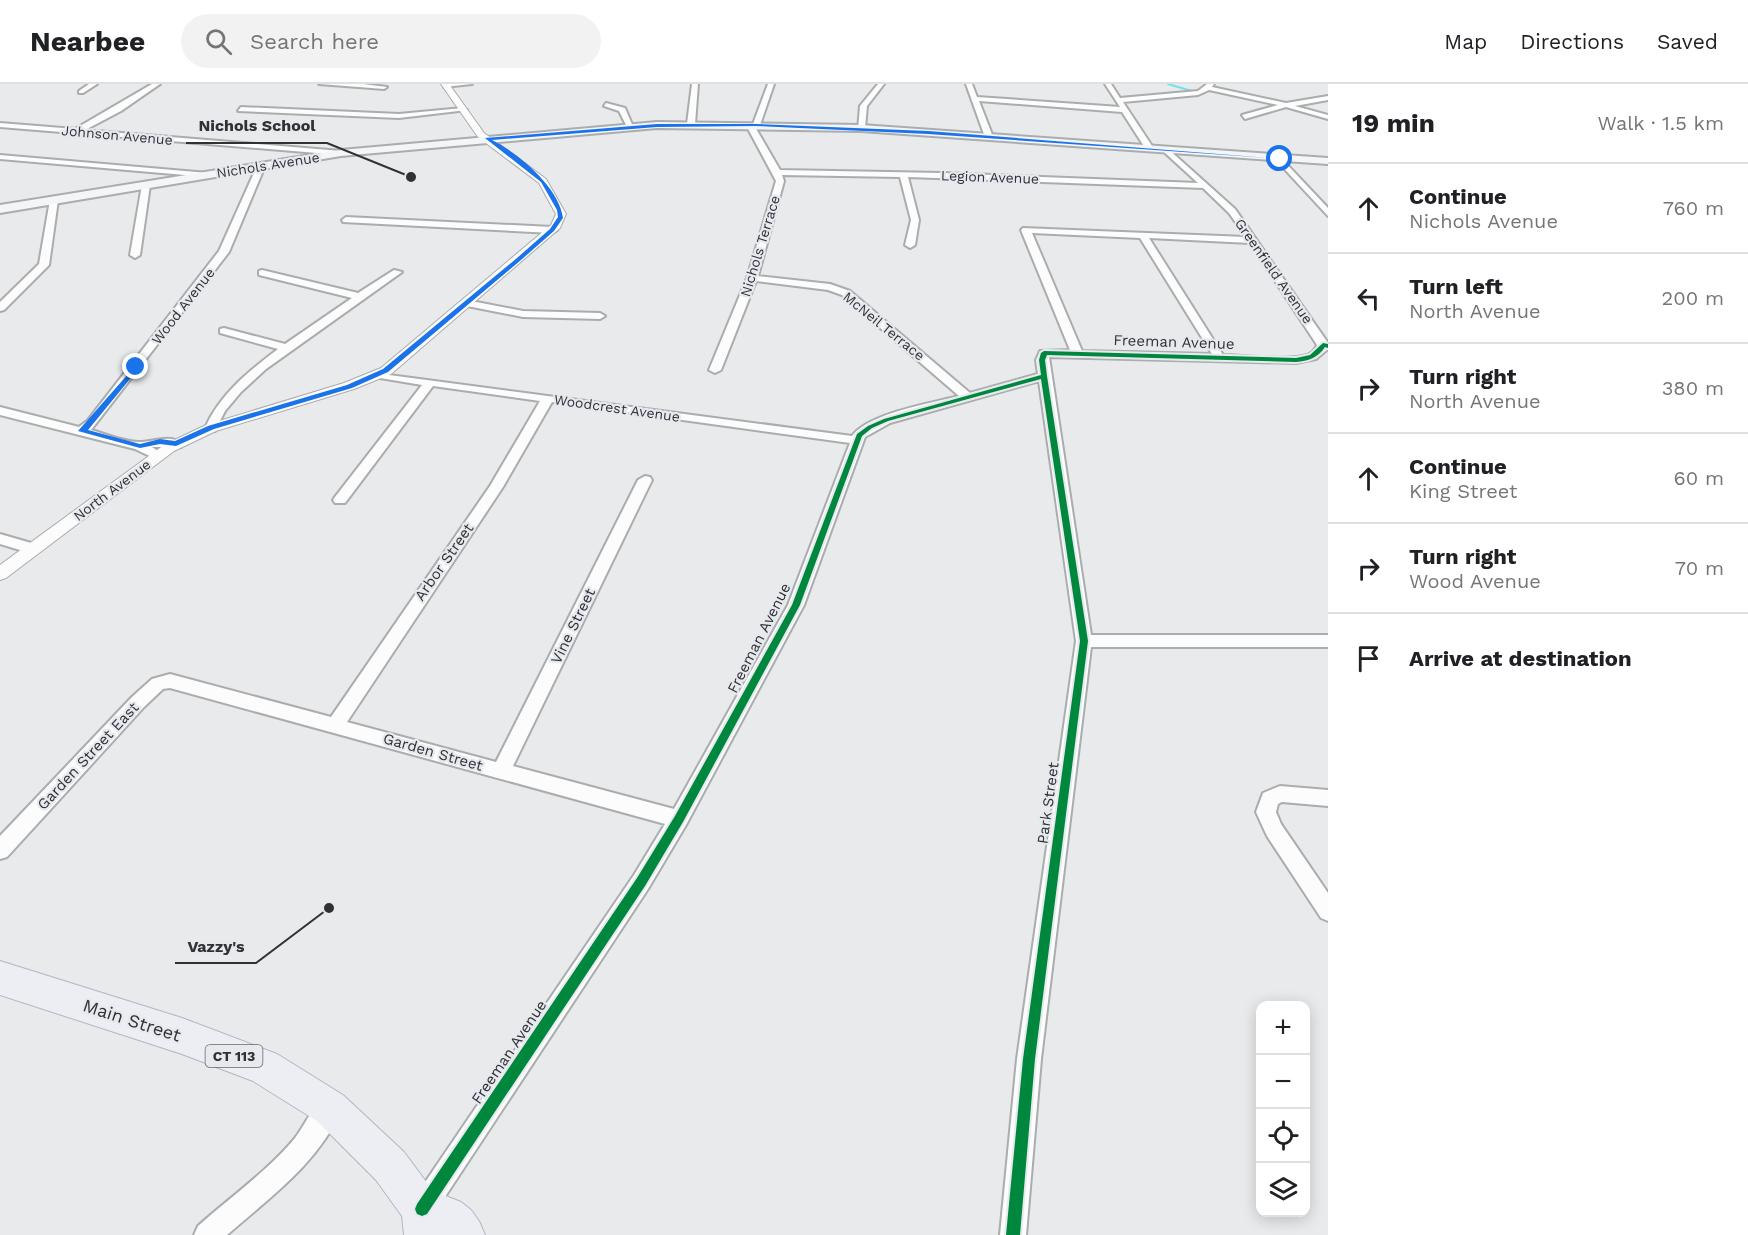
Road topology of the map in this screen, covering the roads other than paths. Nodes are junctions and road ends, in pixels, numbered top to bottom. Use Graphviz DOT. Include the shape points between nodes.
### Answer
graph roads {
  1 [pos="94,84"];
  2 [pos="157,84"];
  3 [pos="322,84"];
  4 [pos="469,84"];
  5 [pos="695,84"];
  6 [pos="771,84"];
  7 [pos="881,84"];
  8 [pos="969,84"];
  9 [pos="1108,84"];
  10 [pos="445,85"];
  11 [pos="1209,86"];
  12 [pos="384,87"];
  13 [pos="81,92"];
  14 [pos="1328,98"];
  15 [pos="974,99"];
  16 [pos="1119,100"];
  17 [pos="606,105"];
  18 [pos="1286,105"];
  19 [pos="241,110"];
  20 [pos="463,110"];
  21 [pos="1125,110"];
  22 [pos="1245,117"];
  23 [pos="1328,117"];
  24 [pos="691,124"];
  25 [pos="0,125"];
  26 [pos="753,125"];
  27 [pos="631,127"];
  28 [pos="861,129"];
  29 [pos="75,132"];
  30 [pos="989,137"];
  31 [pos="486,139"];
  32 [pos="1150,149"];
  33 [pos="1167,150"];
  34 [pos="341,153"];
  35 [pos="0,157"];
  36 [pos="1280,159"];
  37 [pos="1328,161"];
  38 [pos="261,166"];
  39 [pos="777,172"];
  40 [pos="903,174"];
  41 [pos="208,175"];
  42 [pos="146,185"];
  43 [pos="1203,186"];
  44 [pos="54,200"];
  45 [pos="0,209"];
  46 [pos="1328,213"];
  47 [pos="346,220"];
  48 [pos="552,230"];
  49 [pos="1142,234"];
  50 [pos="1254,240"];
  51 [pos="910,245"];
  52 [pos="135,255"];
  53 [pos="397,272"];
  54 [pos="262,273"];
  55 [pos="752,278"];
  56 [pos="361,297"];
  57 [pos="466,303"];
  58 [pos="0,308"];
  59 [pos="600,316"];
  60 [pos="1067,330"];
  61 [pos="224,331"];
  62 [pos="1326,346"];
  63 [pos="287,348"];
  64 [pos="1044,353"];
  65 [pos="1077,353"];
  66 [pos="1220,359"];
  67 [pos="715,370"];
  68 [pos="378,375"];
  69 [pos="1044,376"];
  70 [pos="430,382"];
  71 [pos="968,397"];
  72 [pos="548,398"];
  73 [pos="0,411"];
  74 [pos="211,428"];
  75 [pos="82,431"];
  76 [pos="856,440"];
  77 [pos="176,444"];
  78 [pos="140,446"];
  79 [pos="158,456"];
  80 [pos="645,480"];
  81 [pos="340,500"];
  82 [pos="0,539"];
  83 [pos="33,549"];
  84 [pos="0,574"];
  85 [pos="1084,641"];
  86 [pos="1328,641"];
  87 [pos="187,683"];
  88 [pos="335,725"];
  89 [pos="501,771"];
  90 [pos="1328,798"];
  91 [pos="679,819"];
  92 [pos="0,850"];
  93 [pos="1328,911"];
  94 [pos="0,978"];
  95 [pos="330,1108"];
  96 [pos="423,1222"];
  97 [pos="207,1235"];
  98 [pos="465,1235"];
  99 [pos="1013,1235"];
  1 -- 13 [label="street"];
  2 -- 29 [label="street"];
  3 -- 12 [label="street"];
  4 -- 10 [label="street"];
  5 -- 24 [label="street"];
  6 -- 26 [label="street"];
  7 -- 28 [label="street" via="864,106"];
  8 -- 15 [label="street"];
  9 -- 16 [label="street"];
  10 -- 20 [label="street"];
  11 -- 16 [label="street" via="1194,94"];
  11 -- 18 [label="street"];
  14 -- 18 [label="street"];
  15 -- 21 [label="street"];
  15 -- 30 [label="street"];
  16 -- 21 [label="street"];
  17 -- 27 [label="street" via="622,110"];
  18 -- 22 [label="street"];
  18 -- 23 [label="street"];
  19 -- 20 [label="street" via="391,116"];
  20 -- 31 [label="street"];
  21 -- 32 [label="street"];
  24 -- 26 [label="main road, Nichols Avenue"];
  24 -- 27 [label="main road, Nichols Avenue"];
  25 -- 29 [label="street, Johnson Avenue"];
  26 -- 28 [label="main road, Nichols Avenue"];
  26 -- 39 [label="street"];
  27 -- 31 [label="main road, Nichols Avenue"];
  28 -- 30 [label="main road, Nichols Avenue"];
  29 -- 34 [label="street, Johnson Avenue"];
  30 -- 32 [label="main road, Nichols Avenue"];
  31 -- 34 [label="main road, Nichols Avenue"];
  31 -- 48 [label="street" via="543,181 561,214"];
  32 -- 33 [label="main road, Nichols Avenue"];
  33 -- 36 [label="main road, Nichols Avenue"];
  33 -- 43 [label="street, Greenfield Avenue"];
  34 -- 38 [label="main road, Nichols Avenue"];
  35 -- 41 [label="street"];
  36 -- 37 [label="main road, Nichols Avenue"];
  36 -- 46 [label="street"];
  38 -- 41 [label="main road, Nichols Avenue"];
  38 -- 75 [label="street, Wood Avenue" via="224,252"];
  39 -- 40 [label="street, Legion Avenue"];
  39 -- 55 [label="street, Nichols Terrace" via="780,181"];
  40 -- 43 [label="street, Legion Avenue"];
  40 -- 51 [label="street" via="915,220"];
  41 -- 42 [label="main road, Nichols Avenue"];
  42 -- 44 [label="main road, Nichols Avenue"];
  42 -- 52 [label="street"];
  43 -- 50 [label="street, Greenfield Avenue" via="1232,211"];
  44 -- 45 [label="main road, Nichols Avenue"];
  44 -- 58 [label="street" via="44,265"];
  47 -- 48 [label="street"];
  48 -- 57 [label="street, North Avenue"];
  49 -- 50 [label="street"];
  49 -- 60 [label="street" via="1026,230"];
  49 -- 66 [label="street"];
  50 -- 62 [label="street, Greenfield Avenue"];
  53 -- 56 [label="street"];
  54 -- 56 [label="street"];
  55 -- 67 [label="street, Nichols Terrace"];
  55 -- 71 [label="street, McNeil Terrace" via="830,287 846,293"];
  56 -- 63 [label="street"];
  57 -- 59 [label="street" via="523,314"];
  57 -- 68 [label="street, North Avenue"];
  60 -- 64 [label="street"];
  60 -- 65 [label="street"];
  61 -- 63 [label="street"];
  62 -- 66 [label="street, Freeman Avenue" via="1314,356 1298,360"];
  63 -- 74 [label="street" via="242,382 226,399"];
  64 -- 65 [label="street, Freeman Avenue"];
  64 -- 69 [label="street"];
  65 -- 66 [label="street, Freeman Avenue"];
  68 -- 70 [label="street, Woodcrest Avenue"];
  68 -- 74 [label="street, North Avenue"];
  69 -- 71 [label="street"];
  69 -- 85 [label="street, Park Street"];
  70 -- 72 [label="street, Woodcrest Avenue"];
  70 -- 81 [label="street"];
  71 -- 76 [label="street" via="878,423"];
  72 -- 76 [label="street, Woodcrest Avenue"];
  72 -- 88 [label="street, Arbor Street" via="496,487"];
  73 -- 75 [label="street"];
  74 -- 77 [label="street, North Avenue"];
  75 -- 78 [label="street"];
  76 -- 91 [label="street, Freeman Avenue" via="796,605"];
  77 -- 78 [label="street"];
  77 -- 79 [label="street, North Avenue"];
  78 -- 79 [label="street"];
  79 -- 83 [label="street, North Avenue"];
  80 -- 89 [label="street, Vine Street"];
  82 -- 83 [label="street"];
  83 -- 84 [label="street, North Avenue"];
  85 -- 86 [label="street"];
  85 -- 99 [label="street, Park Street" via="1029,1059"];
  87 -- 88 [label="street, Garden Street"];
  87 -- 92 [label="street, Garden Street East" via="158,684"];
  88 -- 89 [label="street, Garden Street"];
  89 -- 91 [label="street, Garden Street"];
  90 -- 93 [label="street" via="1280,794 1270,800 1266,812"];
  91 -- 96 [label="street, Freeman Avenue"];
  94 -- 95 [label="main road, Main Street / CT 113" via="182,1036 254,1064"];
  95 -- 96 [label="main road, Main Street / CT 113" via="390,1166"];
  95 -- 97 [label="street" via="291,1161"];
  96 -- 98 [label="main road" via="436,1210 448,1216"];
}
